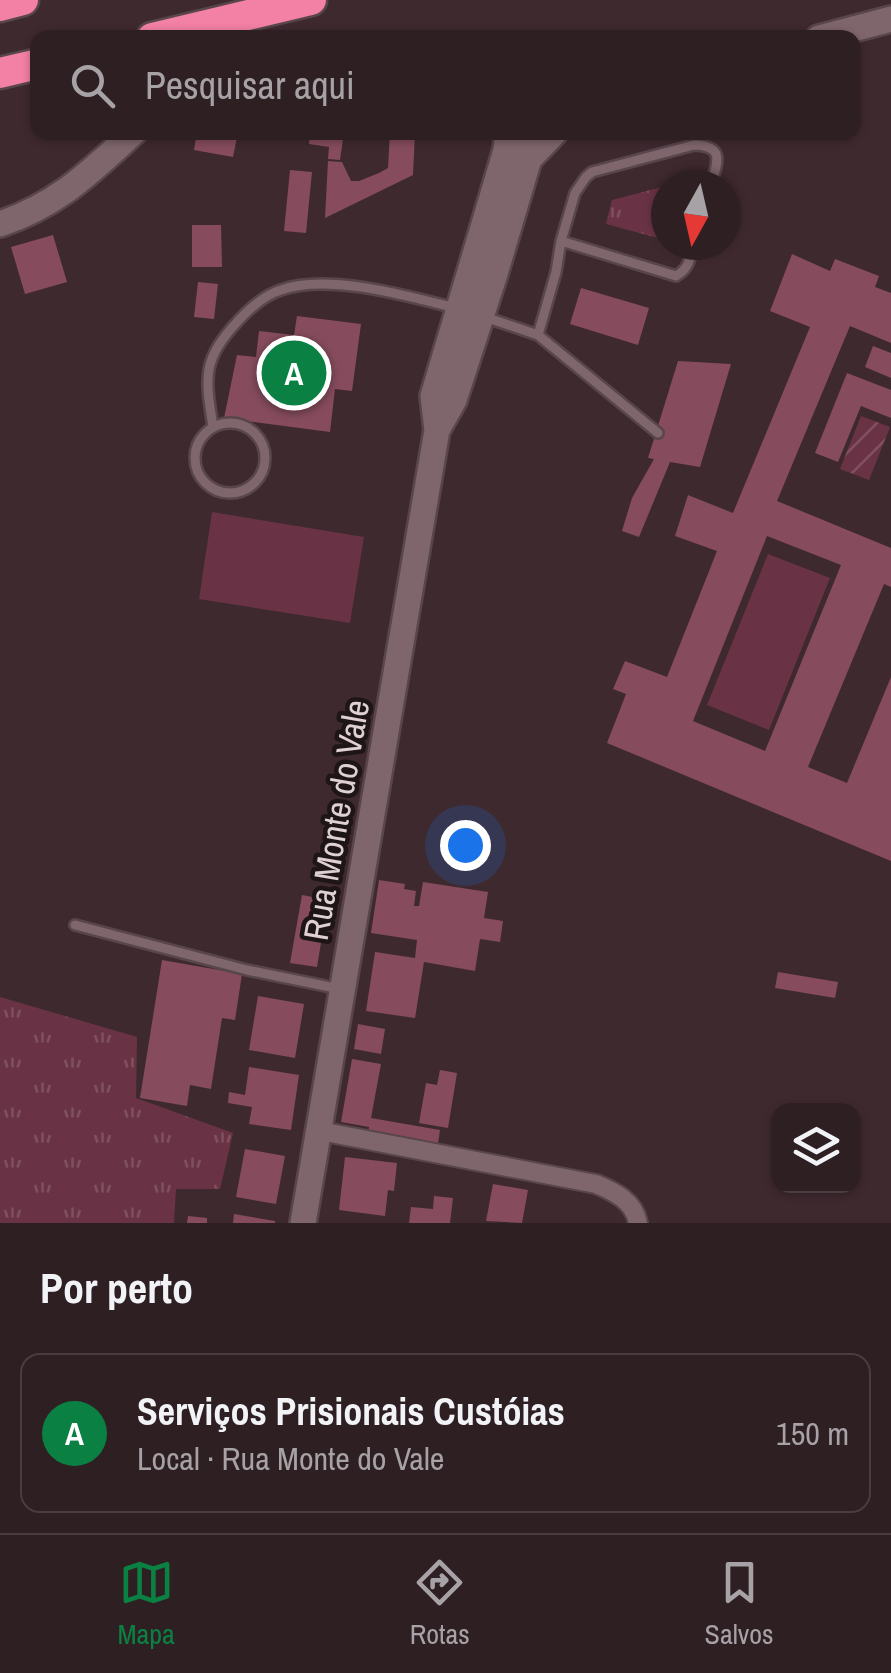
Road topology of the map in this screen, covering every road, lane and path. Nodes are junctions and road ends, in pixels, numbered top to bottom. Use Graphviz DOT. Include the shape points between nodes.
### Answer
graph roads {
  1 [pos="24,0"];
  2 [pos="311,0"];
  3 [pos="0,6"];
  4 [pos="891,19"];
  5 [pos="185,30"];
  6 [pos="849,30"];
  7 [pos="30,66"];
  8 [pos="0,73"];
  9 [pos="125,140"];
  10 [pos="514,147"];
  11 [pos="716,170"];
  12 [pos="0,224"];
  13 [pos="561,241"];
  14 [pos="690,260"];
  15 [pos="469,312"];
  16 [pos="538,335"];
  17 [pos="213,427"];
  18 [pos="658,433"];
  19 [pos="75,926"];
  20 [pos="343,990"];
  21 [pos="320,1131"];
  22 [pos="303,1223"];
  23 [pos="638,1223"];
  1 -- 3 [label="highway"];
  2 -- 5 [label="highway"];
  4 -- 6 [label="street"];
  7 -- 8 [label="highway"];
  9 -- 12 [label="street" via="64,194"];
  10 -- 15 [label="street, Rua Monte do Vale"];
  11 -- 13 [label="lane" via="717,154 694,145 592,172 575,193"];
  13 -- 14 [label="lane" via="676,276"];
  13 -- 16 [label="lane"];
  15 -- 16 [label="lane"];
  15 -- 17 [label="lane" via="348,286 277,290 250,308 211,355"];
  15 -- 20 [label="street, Rua Monte do Vale" via="432,396 437,430"];
  16 -- 18 [label="lane"];
  17 -- 17 [label="lane" via="204,434 196,466 219,491 242,491 264,466 262,444 236,423"];
  19 -- 20 [label="lane"];
  20 -- 21 [label="street, Rua Monte do Vale"];
  21 -- 22 [label="street, Rua Monte do Vale"];
  21 -- 23 [label="street" via="596,1184 620,1194"];
}
